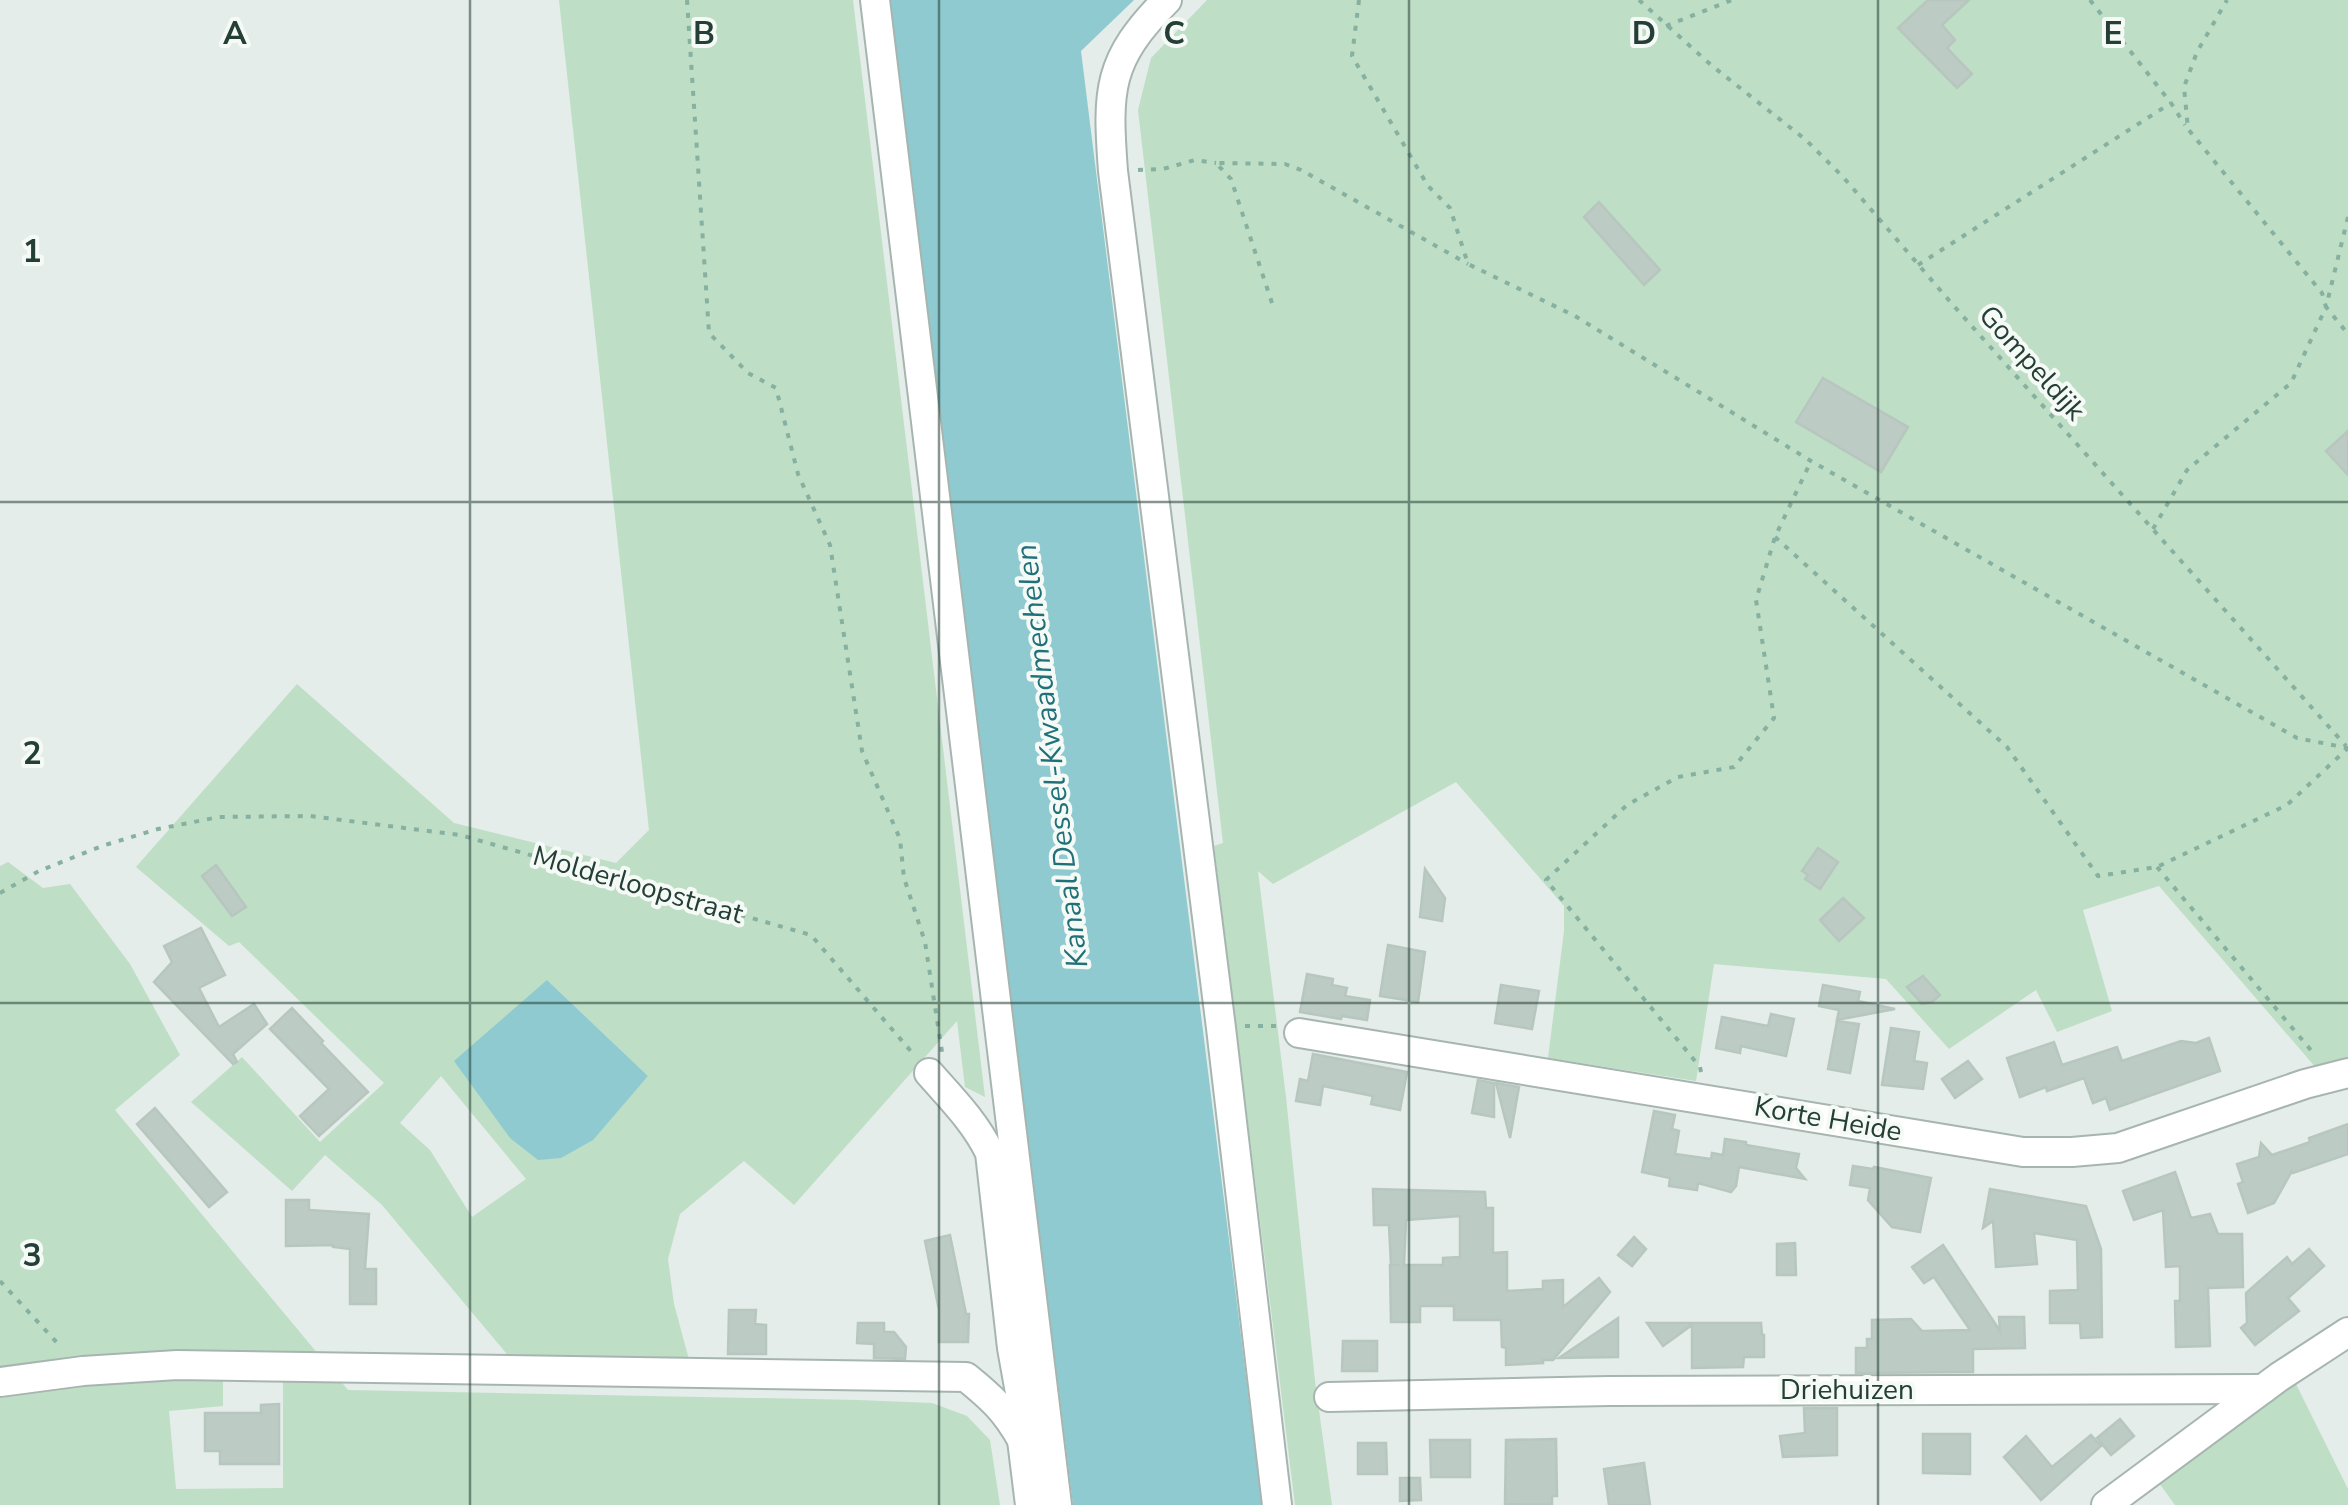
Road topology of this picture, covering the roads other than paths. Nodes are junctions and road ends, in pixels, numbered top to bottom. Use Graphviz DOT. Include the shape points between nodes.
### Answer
graph roads {
  1 [pos="875,0"];
  2 [pos="1167,0"];
  3 [pos="1299,1033"];
  4 [pos="930,1073"];
  5 [pos="2340,1075"];
  6 [pos="2348,1332"];
  7 [pos="1012,1348"];
  8 [pos="2312,1356"];
  9 [pos="2348,1359"];
  10 [pos="966,1377"];
  11 [pos="0,1382"];
  12 [pos="2263,1389"];
  13 [pos="1329,1396"];
  14 [pos="1022,1440"];
  15 [pos="1030,1505"];
  16 [pos="1057,1505"];
  17 [pos="1277,1505"];
  18 [pos="2106,1505"];
  1 -- 16 [label="street"];
  2 -- 17 [label="street" via="1131,40 1115,73 1113,171"];
  3 -- 5 [label="street, Korte Heide" via="2023,1152 2118,1148"];
  4 -- 7 [label="street" via="990,1152"];
  6 -- 8 [label="street"];
  7 -- 10 [label="street" via="1000,1366"];
  7 -- 14 [label="street"];
  8 -- 9 [label="street"];
  8 -- 12 [label="street"];
  10 -- 11 [label="street" via="177,1365"];
  10 -- 14 [label="street" via="1008,1414"];
  12 -- 13 [label="street, Driehuizen"];
  12 -- 18 [label="street"];
  14 -- 15 [label="street"];
}
